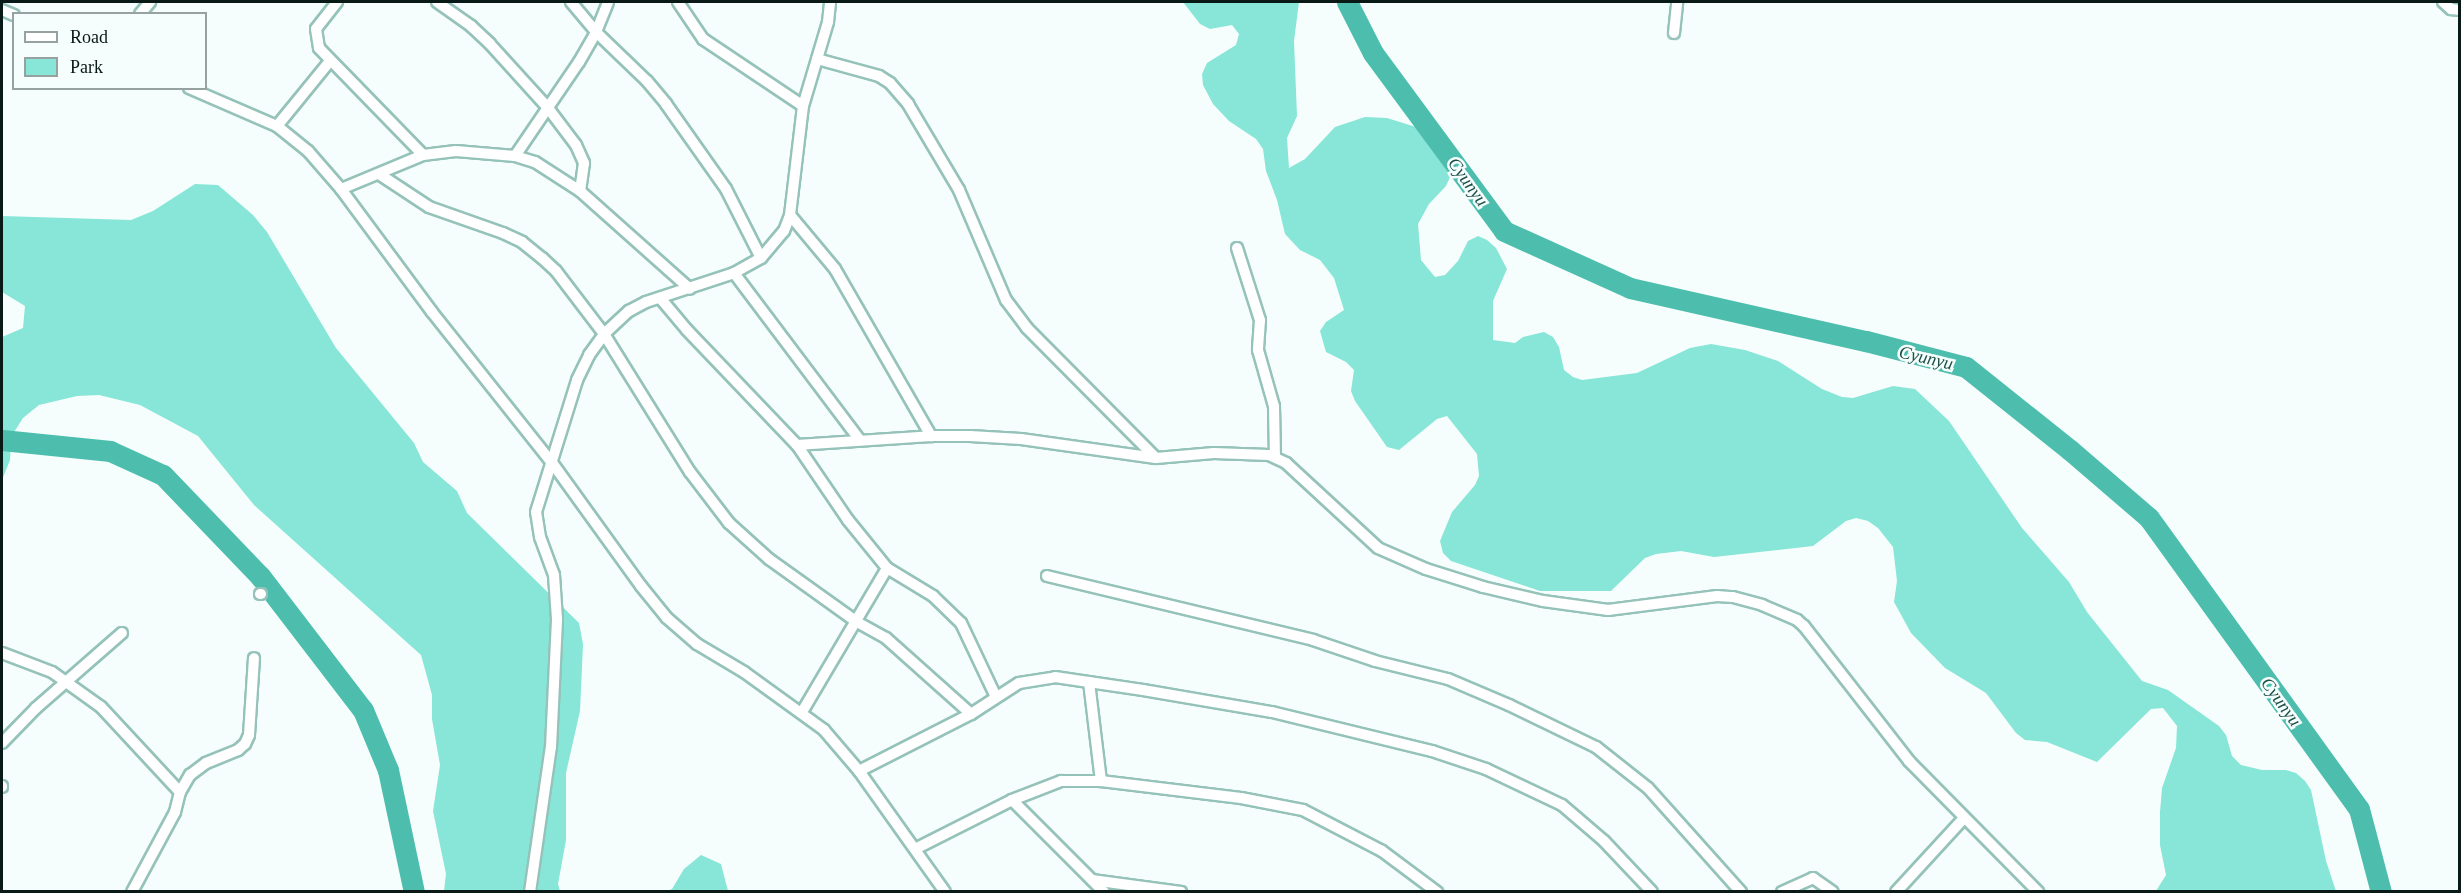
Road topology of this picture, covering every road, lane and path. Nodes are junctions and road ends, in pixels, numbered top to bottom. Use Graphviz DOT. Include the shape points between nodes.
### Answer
graph roads {
  1 [pos="337,2"];
  2 [pos="437,2"];
  3 [pos="570,2"];
  4 [pos="608,2"];
  5 [pos="678,2"];
  6 [pos="1677,2"];
  7 [pos="2443,2"];
  8 [pos="832,3"];
  9 [pos="2460,10"];
  10 [pos="596,32"];
  11 [pos="1674,33"];
  12 [pos="817,59"];
  13 [pos="330,61"];
  14 [pos="194,90"];
  15 [pos="803,106"];
  16 [pos="548,108"];
  17 [pos="277,126"];
  18 [pos="423,155"];
  19 [pos="515,156"];
  20 [pos="379,174"];
  21 [pos="341,189"];
  22 [pos="580,191"];
  23 [pos="790,215"];
  24 [pos="1237,248"];
  25 [pos="761,258"];
  26 [pos="734,273"];
  27 [pos="690,289"];
  28 [pos="661,299"];
  29 [pos="604,334"];
  30 [pos="931,436"];
  31 [pos="860,440"];
  32 [pos="797,445"];
  33 [pos="1275,456"];
  34 [pos="1156,458"];
  35 [pos="553,464"];
  36 [pos="887,568"];
  37 [pos="1047,576"];
  38 [pos="857,622"];
  39 [pos="122,633"];
  40 [pos="2,653"];
  41 [pos="254,657"];
  42 [pos="66,680"];
  43 [pos="1089,682"];
  44 [pos="996,697"];
  45 [pos="801,712"];
  46 [pos="971,714"];
  47 [pos="2,743"];
  48 [pos="859,771"];
  49 [pos="1101,781"];
  50 [pos="180,792"];
  51 [pos="1012,800"];
  52 [pos="1964,818"];
  53 [pos="917,848"];
  54 [pos="1092,880"];
  55 [pos="132,891"];
  56 [pos="530,891"];
  57 [pos="945,891"];
  58 [pos="1104,891"];
  59 [pos="1181,891"];
  60 [pos="1437,891"];
  61 [pos="1652,891"];
  62 [pos="1742,891"];
  63 [pos="1782,891"];
  64 [pos="1833,891"];
  65 [pos="1896,891"];
  66 [pos="2038,891"];
  1 -- 13 [label="street" via="316,29 319,48"];
  2 -- 16 [label="street" via="471,26"];
  3 -- 10 [label="street"];
  4 -- 10 [label="street"];
  5 -- 15 [label="street" via="704,39"];
  6 -- 11 [label="street"];
  7 -- 9 [label="street"];
  8 -- 12 [label="street"];
  10 -- 16 [label="street"];
  10 -- 25 [label="street" via="666,104 726,189"];
  12 -- 15 [label="street"];
  12 -- 34 [label="street" via="879,76 908,104 959,190 1006,300 1027,328"];
  13 -- 17 [label="street"];
  13 -- 18 [label="street"];
  14 -- 17 [label="street"];
  15 -- 23 [label="street"];
  16 -- 19 [label="street"];
  16 -- 22 [label="street" via="581,154 584,163"];
  17 -- 21 [label="street" via="308,151"];
  18 -- 19 [label="street" via="456,151"];
  18 -- 20 [label="street"];
  19 -- 22 [label="street" via="535,162"];
  20 -- 21 [label="street"];
  20 -- 29 [label="street" via="429,207 522,242 556,271"];
  21 -- 35 [label="street" via="432,312"];
  22 -- 27 [label="street"];
  23 -- 25 [label="street" via="784,231"];
  23 -- 30 [label="street" via="835,269"];
  24 -- 33 [label="street" via="1260,320 1258,350 1274,406"];
  25 -- 26 [label="street"];
  26 -- 27 [label="street"];
  26 -- 31 [label="street"];
  27 -- 28 [label="street"];
  28 -- 29 [label="street" via="629,311"];
  28 -- 32 [label="street"];
  29 -- 35 [label="street" via="577,380"];
  29 -- 38 [label="street" via="712,504 753,546"];
  30 -- 31 [label="street"];
  30 -- 34 [label="street" via="1021,439"];
  31 -- 32 [label="street"];
  32 -- 36 [label="street" via="848,520"];
  33 -- 34 [label="street" via="1214,453"];
  33 -- 52 [label="street" via="1378,548 1426,569 1543,601 1608,610 1717,596 1733,597 1797,620 1909,761"];
  35 -- 45 [label="street" via="667,618 696,644"];
  35 -- 56 [label="street" via="536,512 540,537 554,575 557,619 551,747"];
  36 -- 38 [label="street"];
  36 -- 44 [label="street" via="933,596 961,623"];
  37 -- 62 [label="street" via="1313,640 1448,679 1509,705 1596,747 1648,788"];
  38 -- 45 [label="street"];
  38 -- 46 [label="street" via="886,638"];
  39 -- 42 [label="street"];
  40 -- 42 [label="street"];
  41 -- 50 [label="street" via="249,735 245,744 190,775"];
  42 -- 47 [label="street"];
  42 -- 50 [label="street" via="101,707"];
  43 -- 44 [label="street" via="1054,677 1035,679 1019,683"];
  43 -- 49 [label="street"];
  43 -- 61 [label="street" via="1272,712 1432,751 1486,769 1562,805"];
  44 -- 46 [label="street"];
  45 -- 48 [label="street" via="824,730"];
  46 -- 48 [label="street"];
  48 -- 53 [label="street"];
  49 -- 51 [label="street" via="1061,781"];
  49 -- 60 [label="street" via="1241,798 1303,810 1382,851"];
  50 -- 55 [label="street" via="175,812"];
  51 -- 53 [label="street"];
  51 -- 54 [label="street"];
  52 -- 65 [label="street"];
  52 -- 66 [label="street"];
  53 -- 57 [label="street"];
  54 -- 58 [label="street"];
  54 -- 59 [label="street"];
  63 -- 64 [label="street" via="1813,878"];
}
